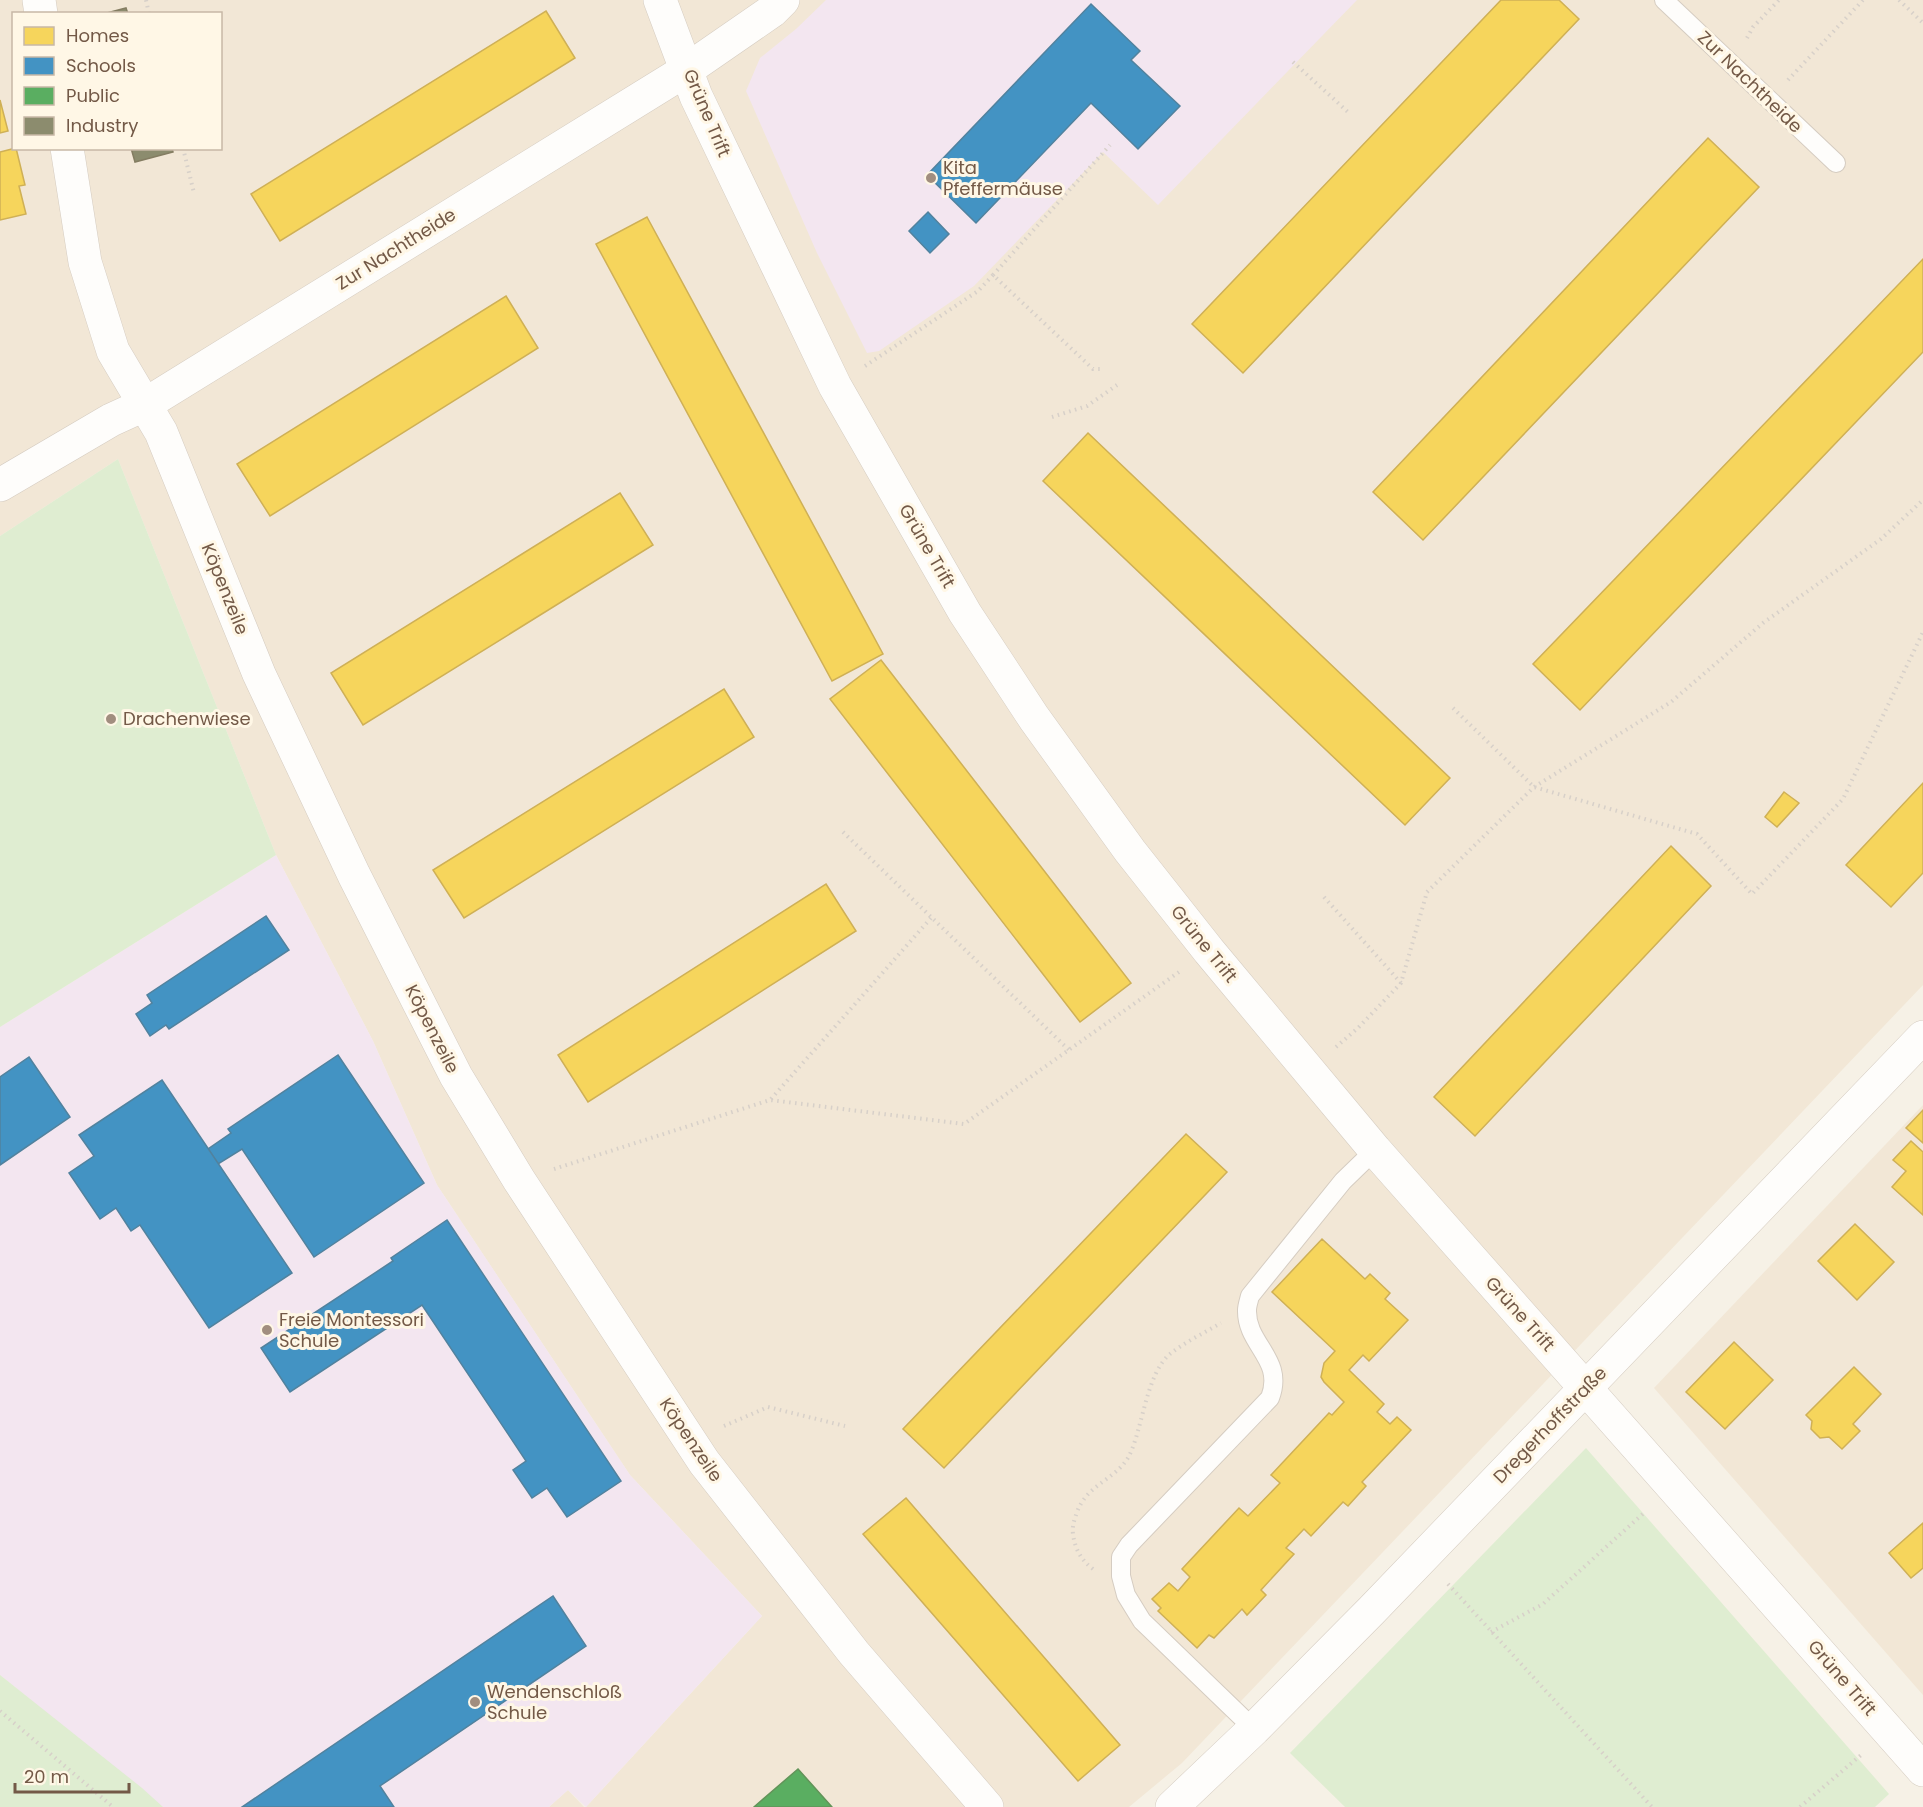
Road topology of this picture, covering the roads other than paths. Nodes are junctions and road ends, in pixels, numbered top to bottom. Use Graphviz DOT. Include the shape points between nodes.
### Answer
graph roads {
  1 [pos="660,0"];
  2 [pos="783,0"];
  3 [pos="1664,0"];
  4 [pos="688,69"];
  5 [pos="67,150"];
  6 [pos="1836,163"];
  7 [pos="146,404"];
  8 [pos="0,484"];
  9 [pos="1923,1037"];
  10 [pos="1375,1150"];
  11 [pos="1586,1387"];
  12 [pos="1254,1729"];
  13 [pos="1923,1770"];
  14 [pos="987,1807"];
  15 [pos="1172,1807"];
  1 -- 4 [label="street, Grüne Trift"];
  2 -- 4 [label="street, Zur Nachtheide"];
  3 -- 6 [label="lane, Zur Nachtheide"];
  4 -- 7 [label="street, Zur Nachtheide"];
  4 -- 10 [label="street, Grüne Trift" via="696,96 835,386 965,613 1034,718 1130,851"];
  5 -- 7 [label="street, Köpenzeile" via="85,262 102,319 113,351"];
  7 -- 8 [label="street, Zur Nachtheide"];
  7 -- 14 [label="street, Köpenzeile" via="260,674 354,875 456,1076 519,1180 690,1441 854,1653"];
  9 -- 11 [label="street, Dregerhoffstraße"];
  10 -- 11 [label="street, Grüne Trift"];
  10 -- 12 [label="lane" via="1343,1181 1250,1296 1250,1326 1274,1374 1270,1398 1121,1557 1126,1595 1142,1621"];
  11 -- 12 [label="street, Dregerhoffstraße"];
  11 -- 13 [label="street, Grüne Trift"];
  12 -- 15 [label="street, Dregerhoffstraße"];
}
